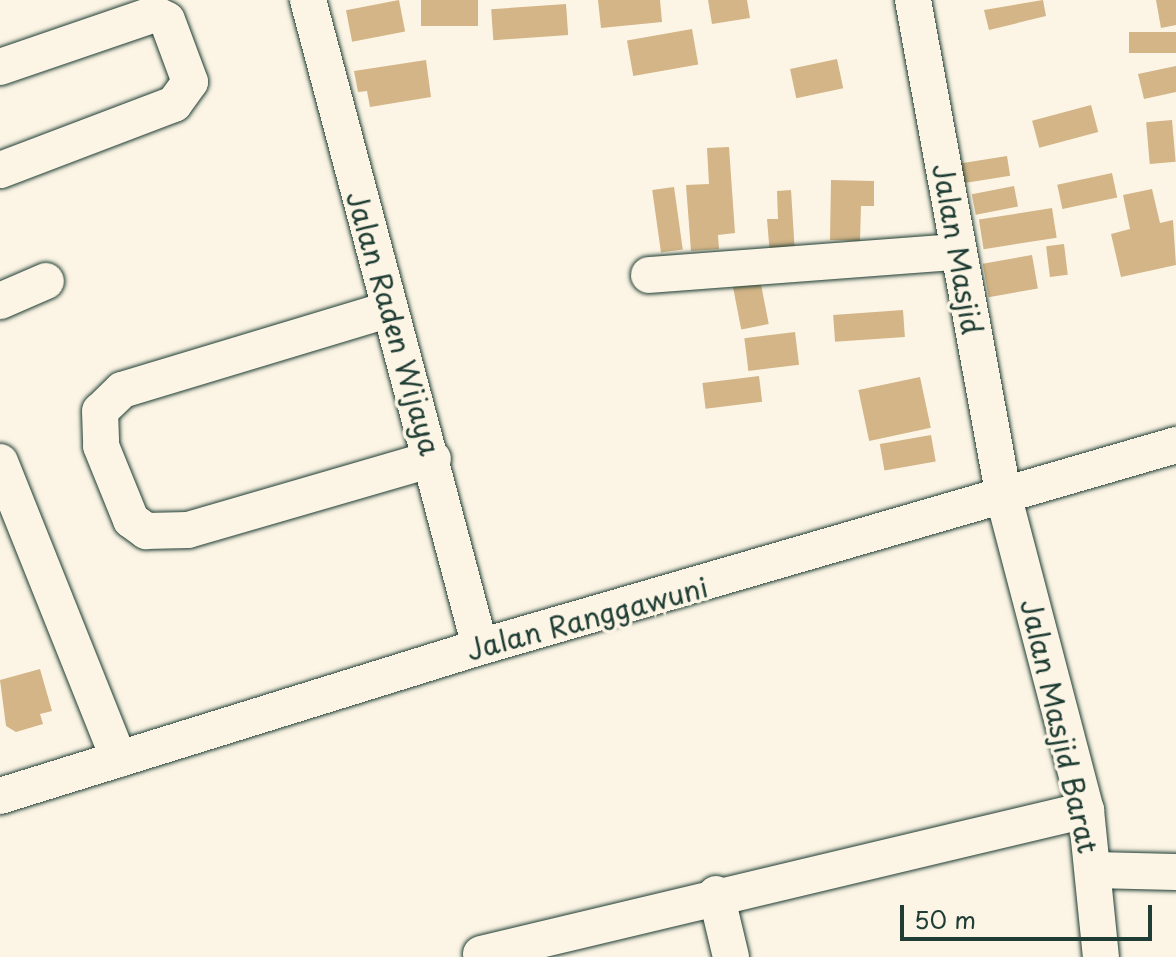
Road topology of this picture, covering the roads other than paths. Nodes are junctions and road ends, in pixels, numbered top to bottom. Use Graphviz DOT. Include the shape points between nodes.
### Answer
graph roads {
  1 [pos="308,0"];
  2 [pos="913,0"];
  3 [pos="0,67"];
  4 [pos="0,170"];
  5 [pos="958,252"];
  6 [pos="649,275"];
  7 [pos="46,281"];
  8 [pos="0,301"];
  9 [pos="387,310"];
  10 [pos="1176,445"];
  11 [pos="433,459"];
  12 [pos="0,462"];
  13 [pos="1004,498"];
  14 [pos="480,647"];
  15 [pos="119,759"];
  16 [pos="0,796"];
  17 [pos="1086,810"];
  18 [pos="1094,870"];
  19 [pos="1176,872"];
  20 [pos="716,894"];
  21 [pos="481,954"];
  22 [pos="1097,956"];
  23 [pos="731,957"];
  1 -- 9 [label="street, Jalan Raden Wijaya"];
  2 -- 5 [label="street, Jalan Masjid"];
  3 -- 4 [label="street" via="155,14 167,20 190,82 174,104"];
  5 -- 6 [label="street"];
  5 -- 13 [label="street, Jalan Masjid"];
  7 -- 8 [label="street"];
  9 -- 11 [label="street, Jalan Raden Wijaya"];
  9 -- 11 [label="street" via="122,390 100,411 101,446 131,520 146,531 188,530"];
  10 -- 13 [label="street, Jalan Ranggawuni"];
  11 -- 14 [label="street, Jalan Raden Wijaya"];
  12 -- 15 [label="street"];
  13 -- 14 [label="street, Jalan Ranggawuni"];
  13 -- 17 [label="street, Jalan Masjid Barat"];
  14 -- 15 [label="street, Jalan Ranggawuni"];
  15 -- 16 [label="street, Jalan Ranggawuni"];
  17 -- 18 [label="street, Jalan Masjid Barat"];
  17 -- 20 [label="street"];
  18 -- 19 [label="street"];
  18 -- 22 [label="street, Jalan Masjid Barat"];
  20 -- 21 [label="street"];
  20 -- 23 [label="street"];
}
